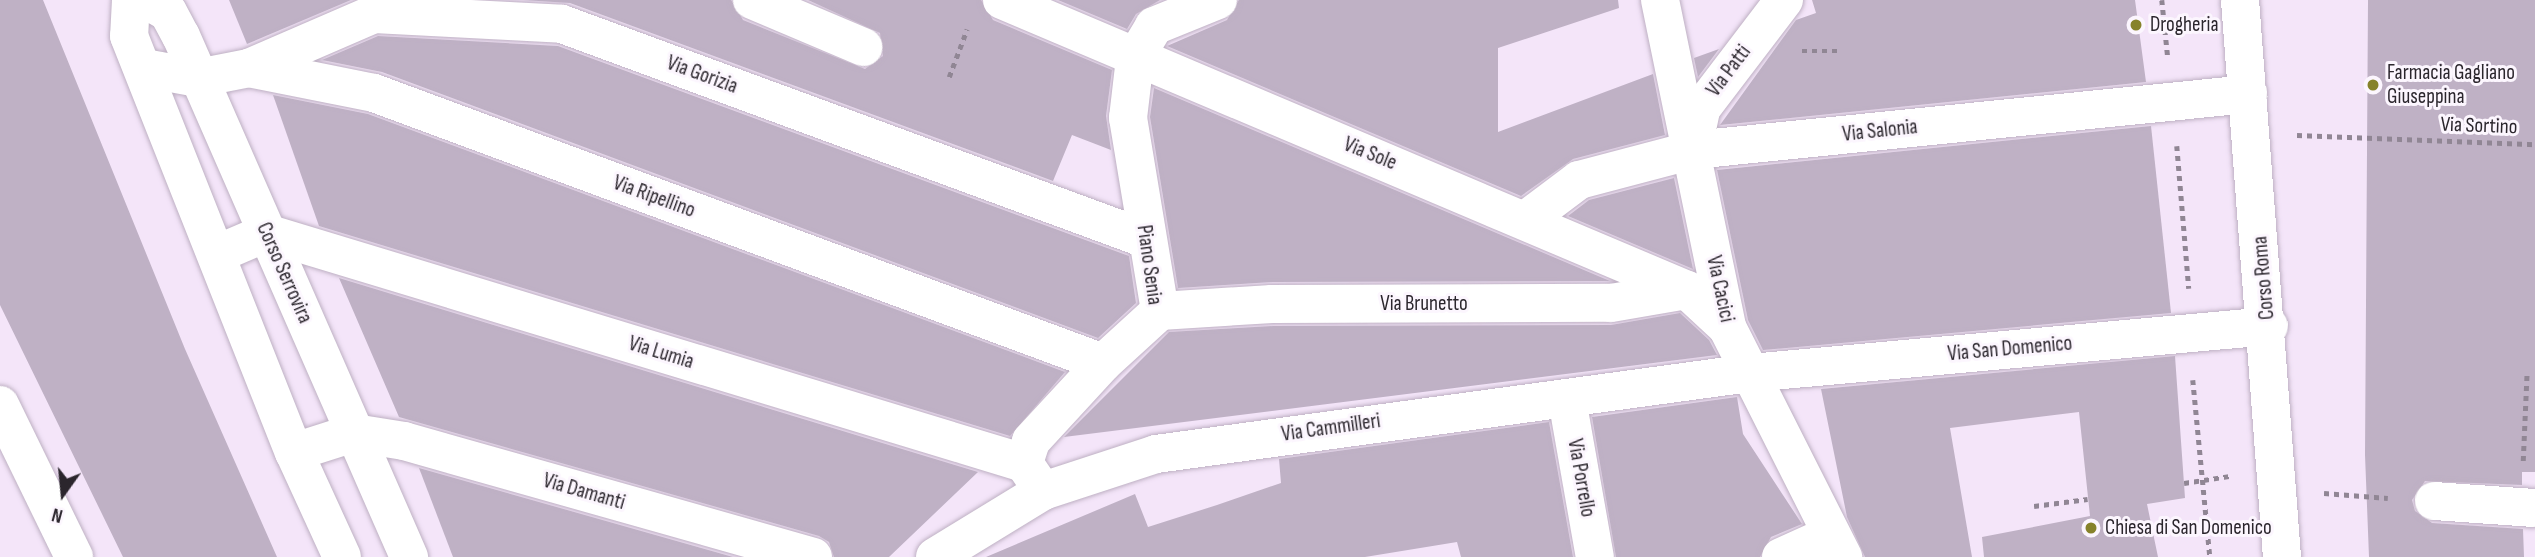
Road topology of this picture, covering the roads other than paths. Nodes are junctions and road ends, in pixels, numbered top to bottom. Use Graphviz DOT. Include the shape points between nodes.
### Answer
graph roads {
  1 [pos="131,0"];
  2 [pos="146,0"];
  3 [pos="752,0"];
  4 [pos="1002,0"];
  5 [pos="1218,0"];
  6 [pos="1660,0"];
  7 [pos="1784,0"];
  8 [pos="2240,0"];
  9 [pos="863,47"];
  10 [pos="1135,58"];
  11 [pos="144,68"];
  12 [pos="249,68"];
  13 [pos="198,78"];
  14 [pos="2248,94"];
  15 [pos="1693,150"];
  16 [pos="1527,219"];
  17 [pos="266,233"];
  18 [pos="1146,239"];
  19 [pos="217,254"];
  20 [pos="1687,290"];
  21 [pos="1160,311"];
  22 [pos="2269,326"];
  23 [pos="1727,327"];
  24 [pos="1102,363"];
  25 [pos="1750,373"];
  26 [pos="1567,399"];
  27 [pos="0,405"];
  28 [pos="354,433"];
  29 [pos="294,452"];
  30 [pos="1033,477"];
  31 [pos="2434,501"];
  32 [pos="2528,508"];
  33 [pos="1837,546"];
  34 [pos="74,557"];
  35 [pos="342,557"];
  36 [pos="409,557"];
  37 [pos="813,557"];
  38 [pos="935,557"];
  39 [pos="1595,557"];
  40 [pos="1781,557"];
  41 [pos="2283,557"];
  1 -- 11 [label="street" via="129,36"];
  2 -- 13 [label="street, Corso Serrovira" via="168,12"];
  3 -- 9 [label="street"];
  4 -- 10 [label="street, Via Sole"];
  5 -- 10 [label="street" via="1154,26"];
  6 -- 15 [label="street, Via Cacici"];
  7 -- 15 [label="street, Via Patti" via="1701,108"];
  8 -- 14 [label="street, Corso Roma"];
  10 -- 16 [label="street, Via Sole"];
  10 -- 18 [label="street, Piano Senia" via="1128,118"];
  11 -- 13 [label="street"];
  11 -- 19 [label="street"];
  12 -- 13 [label="street, Via Ripellino"];
  12 -- 18 [label="street, Via Gorizia" via="374,14 562,24"];
  12 -- 24 [label="street, Via Ripellino" via="374,93"];
  13 -- 17 [label="street, Corso Serrovira"];
  14 -- 15 [label="street, Via Salonia"];
  14 -- 22 [label="street, Corso Roma"];
  15 -- 16 [label="street, Via Salonia" via="1579,180"];
  15 -- 23 [label="street, Via Cacici"];
  16 -- 20 [label="street, Via Sole"];
  17 -- 19 [label="street"];
  17 -- 28 [label="street, Corso Serrovira"];
  17 -- 30 [label="street, Via Lumia"];
  18 -- 21 [label="street, Piano Senia"];
  19 -- 29 [label="street"];
  20 -- 21 [label="street, Via Brunetto" via="1611,303 1272,304"];
  20 -- 23 [label="street, Via Sole"];
  21 -- 24 [label="street, Piano Senia"];
  22 -- 25 [label="street, Via San Domenico"];
  22 -- 41 [label="street, Corso Roma"];
  23 -- 25 [label="street, Via Cacici"];
  24 -- 30 [label="street, Piano Senia" via="1031,441"];
  25 -- 26 [label="street, Via Cammilleri"];
  25 -- 33 [label="street, Via Cacici"];
  26 -- 30 [label="street, Via Cammilleri" via="1347,424"];
  26 -- 39 [label="street, Via Porrello"];
  27 -- 34 [label="street"];
  28 -- 29 [label="street"];
  28 -- 36 [label="street, Corso Serrovira"];
  28 -- 37 [label="street, Via Damanti" via="404,441"];
  29 -- 35 [label="street"];
  30 -- 38 [label="street, Via Cammilleri"];
  31 -- 32 [label="street"];
  33 -- 40 [label="street"];
}
